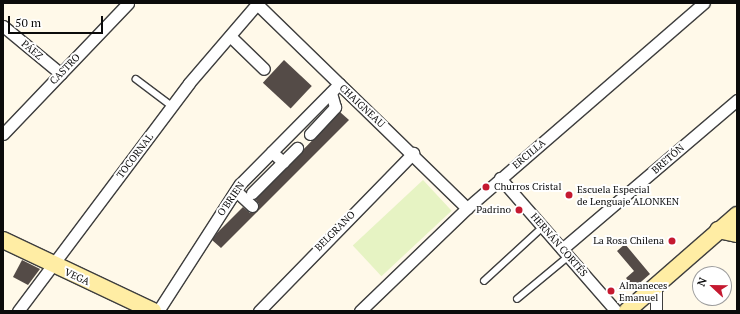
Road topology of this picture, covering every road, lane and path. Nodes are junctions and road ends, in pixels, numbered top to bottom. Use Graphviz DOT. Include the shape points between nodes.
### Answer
graph roads {
  1 [pos="128,3"];
  2 [pos="704,3"];
  3 [pos="258,4"];
  4 [pos="3,26"];
  5 [pos="230,36"];
  6 [pos="264,69"];
  7 [pos="60,74"];
  8 [pos="136,78"];
  9 [pos="339,84"];
  10 [pos="331,93"];
  11 [pos="737,100"];
  12 [pos="172,106"];
  13 [pos="3,134"];
  14 [pos="310,134"];
  15 [pos="297,148"];
  16 [pos="272,152"];
  17 [pos="413,153"];
  18 [pos="283,162"];
  19 [pos="500,178"];
  20 [pos="236,191"];
  21 [pos="252,193"];
  22 [pos="252,206"];
  23 [pos="467,208"];
  24 [pos="737,215"];
  25 [pos="543,227"];
  26 [pos="718,230"];
  27 [pos="737,234"];
  28 [pos="3,240"];
  29 [pos="566,253"];
  30 [pos="52,266"];
  31 [pos="484,281"];
  32 [pos="656,285"];
  33 [pos="517,298"];
  34 [pos="18,311"];
  35 [pos="153,311"];
  36 [pos="158,311"];
  37 [pos="259,311"];
  38 [pos="360,311"];
  39 [pos="616,311"];
  40 [pos="627,311"];
  41 [pos="656,311"];
  1 -- 7 [label="street, CASTRO"];
  2 -- 19 [label="street, ERCILLA"];
  3 -- 5 [label="street, TOCORNAL"];
  3 -- 9 [label="street, CHAIGNEAU"];
  4 -- 7 [label="street, PÁEZ"];
  5 -- 6 [label="street"];
  5 -- 12 [label="street, TOCORNAL"];
  7 -- 13 [label="street, CASTRO"];
  8 -- 12 [label="lane"];
  9 -- 10 [label="street, O'BRIEN"];
  9 -- 17 [label="street, CHAIGNEAU"];
  10 -- 14 [label="street" via="335,107"];
  10 -- 16 [label="street, O'BRIEN"];
  11 -- 29 [label="street, BRETÓN"];
  12 -- 30 [label="street, TOCORNAL"];
  15 -- 18 [label="street"];
  16 -- 18 [label="street"];
  16 -- 20 [label="street, O'BRIEN"];
  17 -- 23 [label="street, CHAIGNEAU"];
  17 -- 37 [label="street, BELGRANO"];
  18 -- 21 [label="street"];
  19 -- 23 [label="street, ERCILLA"];
  19 -- 25 [label="street, HERNÁN CORTÉS"];
  20 -- 22 [label="street"];
  20 -- 36 [label="street, O'BRIEN"];
  23 -- 38 [label="street, ERCILLA"];
  24 -- 26 [label="street"];
  25 -- 29 [label="street, HERNÁN CORTÉS"];
  25 -- 31 [label="lane"];
  26 -- 27 [label="street"];
  26 -- 32 [label="street"];
  28 -- 30 [label="street, VEGA"];
  29 -- 33 [label="lane"];
  29 -- 39 [label="street, HERNÁN CORTÉS"];
  30 -- 34 [label="street, TOCORNAL"];
  30 -- 35 [label="street, VEGA"];
  32 -- 40 [label="street"];
  32 -- 41 [label="street"];
}
